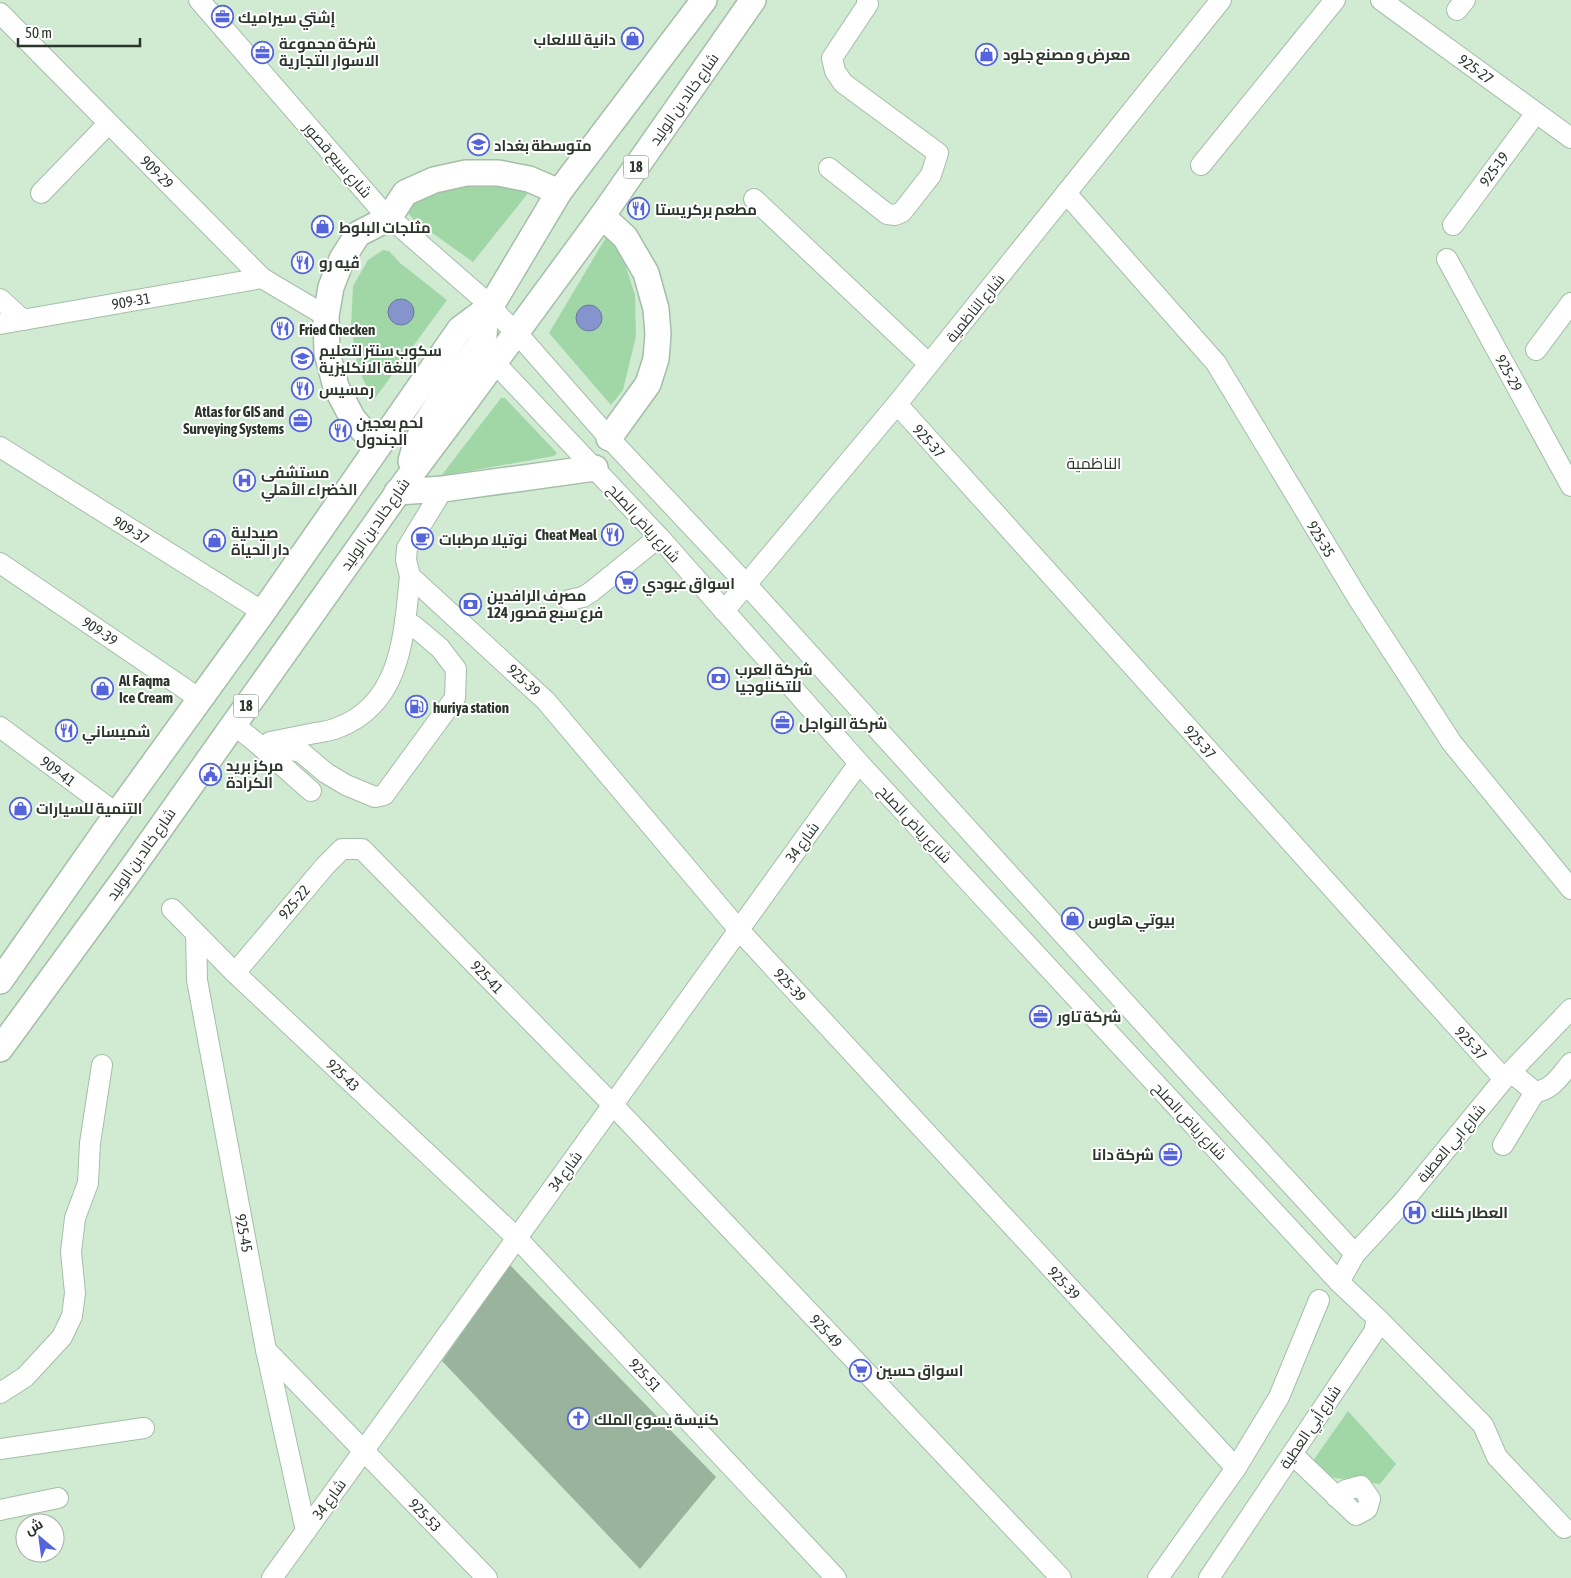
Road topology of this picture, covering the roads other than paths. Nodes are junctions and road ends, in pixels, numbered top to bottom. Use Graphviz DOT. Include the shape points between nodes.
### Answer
graph roads {
  1 [pos="199,0"];
  2 [pos="704,0"];
  3 [pos="753,0"];
  4 [pos="867,0"];
  5 [pos="1221,0"];
  6 [pos="1335,0"];
  7 [pos="1381,0"];
  8 [pos="0,13"];
  9 [pos="1536,112"];
  10 [pos="108,124"];
  11 [pos="1571,138"];
  12 [pos="1201,165"];
  13 [pos="829,168"];
  14 [pos="559,192"];
  15 [pos="42,193"];
  16 [pos="1066,193"];
  17 [pos="754,199"];
  18 [pos="602,216"];
  19 [pos="389,218"];
  20 [pos="1453,225"];
  21 [pos="1447,259"];
  22 [pos="262,278"];
  23 [pos="0,299"];
  24 [pos="1571,303"];
  25 [pos="326,316"];
  26 [pos="503,319"];
  27 [pos="23,320"];
  28 [pos="0,324"];
  29 [pos="1536,350"];
  30 [pos="440,358"];
  31 [pos="494,363"];
  32 [pos="929,364"];
  33 [pos="462,369"];
  34 [pos="897,404"];
  35 [pos="609,438"];
  36 [pos="377,446"];
  37 [pos="0,448"];
  38 [pos="595,468"];
  39 [pos="402,486"];
  40 [pos="1571,486"];
  41 [pos="443,489"];
  42 [pos="659,537"];
  43 [pos="0,563"];
  44 [pos="410,576"];
  45 [pos="747,585"];
  46 [pos="569,600"];
  47 [pos="724,611"];
  48 [pos="263,612"];
  49 [pos="405,621"];
  50 [pos="200,699"];
  51 [pos="233,724"];
  52 [pos="0,727"];
  53 [pos="258,744"];
  54 [pos="859,763"];
  55 [pos="311,791"];
  56 [pos="117,814"];
  57 [pos="362,849"];
  58 [pos="1571,889"];
  59 [pos="172,909"];
  60 [pos="739,930"];
  61 [pos="196,934"];
  62 [pos="236,973"];
  63 [pos="0,981"];
  64 [pos="1571,1009"];
  65 [pos="0,1050"];
  66 [pos="1571,1063"];
  67 [pos="102,1065"];
  68 [pos="1186,1070"];
  69 [pos="1507,1076"];
  70 [pos="1535,1092"];
  71 [pos="1164,1094"];
  72 [pos="612,1105"];
  73 [pos="1504,1145"];
  74 [pos="517,1238"];
  75 [pos="1355,1254"];
  76 [pos="1339,1282"];
  77 [pos="1319,1300"];
  78 [pos="1377,1318"];
  79 [pos="266,1350"];
  80 [pos="0,1393"];
  81 [pos="144,1428"];
  82 [pos="0,1449"];
  83 [pos="363,1451"];
  84 [pos="1292,1454"];
  85 [pos="1236,1468"];
  86 [pos="1336,1497"];
  87 [pos="58,1498"];
  88 [pos="0,1510"];
  89 [pos="1564,1528"];
  90 [pos="306,1531"];
  91 [pos="272,1578"];
  92 [pos="487,1578"];
  93 [pos="836,1578"];
  94 [pos="1061,1578"];
  95 [pos="1158,1578"];
  96 [pos="1209,1578"];
  1 -- 19 [label="street, شارع سبع قصور"];
  2 -- 14 [label="main road"];
  3 -- 18 [label="main road, شارع خالد بن الوليد / 18"];
  4 -- 13 [label="street" via="868,4 832,58 835,71 842,83 938,153 931,175 902,212 895,215 887,214"];
  5 -- 16 [label="street, شارع الناظمية"];
  6 -- 12 [label="street"];
  7 -- 9 [label="street, 925-27"];
  8 -- 10 [label="street, 909-29"];
  9 -- 11 [label="street, 925-27"];
  9 -- 20 [label="street, 925-19"];
  10 -- 15 [label="street"];
  10 -- 22 [label="street, 909-29"];
  14 -- 19 [label="main road" via="530,179 498,173 466,173 434,180 405,193"];
  14 -- 26 [label="main road" via="553,219 519,277"];
  16 -- 32 [label="street, شارع الناظمية"];
  16 -- 58 [label="street, 925-35" via="1216,363 1358,600 1452,743"];
  17 -- 32 [label="street"];
  18 -- 26 [label="main road, شارع خالد بن الوليد / 18"];
  18 -- 35 [label="main road" via="625,237 646,273 656,309 658,334 656,359 648,384"];
  19 -- 25 [label="main road" via="358,234 342,259 331,287"];
  19 -- 26 [label="street, شارع سبع قصور"];
  21 -- 40 [label="street, 925-29"];
  22 -- 25 [label="street, 909-29"];
  22 -- 27 [label="street, 909-31"];
  23 -- 27 [label="street"];
  24 -- 29 [label="street"];
  25 -- 36 [label="main road" via="327,352 336,387 353,419"];
  26 -- 30 [label="main road, شارع خالد بن الوليد / 18" via="460,329"];
  26 -- 31 [label="main road, شارع خالد بن الوليد / 18"];
  26 -- 33 [label="main road" via="485,321 484,336"];
  26 -- 35 [label="street, شارع رياض الصلح"];
  27 -- 28 [label="street, 909-31"];
  30 -- 33 [label="main road" via="451,351 458,352 464,363"];
  30 -- 36 [label="main road, شارع خالد بن الوليد / 18"];
  31 -- 38 [label="street, شارع رياض الصلح"];
  31 -- 39 [label="main road, شارع خالد بن الوليد / 18"];
  32 -- 34 [label="street, شارع الناظمية"];
  33 -- 39 [label="main road" via="426,423"];
  34 -- 45 [label="street, شارع الناظمية"];
  34 -- 69 [label="street, 925-37"];
  35 -- 45 [label="street, شارع رياض الصلح"];
  36 -- 48 [label="main road, شارع خالد بن الوليد / 18"];
  37 -- 48 [label="street, 909-37"];
  38 -- 41 [label="main road"];
  38 -- 42 [label="street, شارع رياض الصلح"];
  39 -- 41 [label="main road"];
  39 -- 51 [label="main road, شارع خالد بن الوليد / 18"];
  41 -- 44 [label="street" via="407,548"];
  42 -- 46 [label="street" via="591,592"];
  42 -- 47 [label="street, شارع رياض الصلح"];
  43 -- 50 [label="street, 909-39"];
  44 -- 49 [label="street"];
  44 -- 60 [label="street, 925-39" via="546,701"];
  45 -- 47 [label="street, شارع الناظمية"];
  45 -- 68 [label="street, شارع رياض الصلح"];
  47 -- 54 [label="street, شارع رياض الصلح"];
  48 -- 50 [label="main road, شارع خالد بن الوليد / 18"];
  49 -- 53 [label="street" via="397,664 382,694 364,714 337,729"];
  49 -- 53 [label="street" via="440,648 456,669 455,698 384,795 375,797 346,785 301,752"];
  50 -- 56 [label="main road, شارع خالد بن الوليد / 18"];
  51 -- 53 [label="street"];
  51 -- 65 [label="main road, شارع خالد بن الوليد / 18"];
  52 -- 56 [label="street, 909-41"];
  53 -- 55 [label="street"];
  54 -- 60 [label="street, شارع 34"];
  54 -- 71 [label="street, شارع رياض الصلح"];
  56 -- 63 [label="main road, شارع خالد بن الوليد / 18"];
  57 -- 62 [label="street, 925-22" via="342,849"];
  57 -- 72 [label="street, 925-41"];
  59 -- 61 [label="street, 925-43"];
  60 -- 72 [label="street, شارع 34"];
  60 -- 85 [label="street, 925-39"];
  61 -- 62 [label="street, 925-43"];
  61 -- 79 [label="street, 925-45" via="197,980"];
  62 -- 74 [label="street, 925-43"];
  64 -- 69 [label="street, شارع ابي العطية"];
  66 -- 70 [label="street" via="1549,1087"];
  67 -- 80 [label="street" via="90,1143 88,1183 75,1218 71,1252 75,1293 72,1316 62,1337 25,1377"];
  68 -- 71 [label="street" via="1186,1078 1180,1086"];
  68 -- 75 [label="street, شارع رياض الصلح"];
  69 -- 70 [label="street, 925-37"];
  69 -- 75 [label="street, شارع ابي العطية" via="1402,1203"];
  70 -- 73 [label="street"];
  71 -- 76 [label="street, شارع رياض الصلح"];
  72 -- 74 [label="street, شارع 34"];
  72 -- 94 [label="street, 925-49"];
  74 -- 83 [label="street, شارع 34"];
  74 -- 93 [label="street, 925-51"];
  75 -- 76 [label="street, شارع ابي العطية"];
  76 -- 78 [label="street"];
  77 -- 85 [label="street" via="1279,1397"];
  78 -- 84 [label="street, شارع أبي العطية" via="1374,1332"];
  78 -- 89 [label="street" via="1483,1425 1498,1457"];
  79 -- 83 [label="street, 925-53"];
  79 -- 90 [label="street, 925-45"];
  81 -- 82 [label="street"];
  83 -- 90 [label="street, شارع 34"];
  83 -- 92 [label="street, 925-53"];
  84 -- 86 [label="street"];
  84 -- 96 [label="street, شارع أبي العطية"];
  85 -- 95 [label="street"];
  87 -- 88 [label="street"];
  90 -- 91 [label="street, شارع 34"];
}
